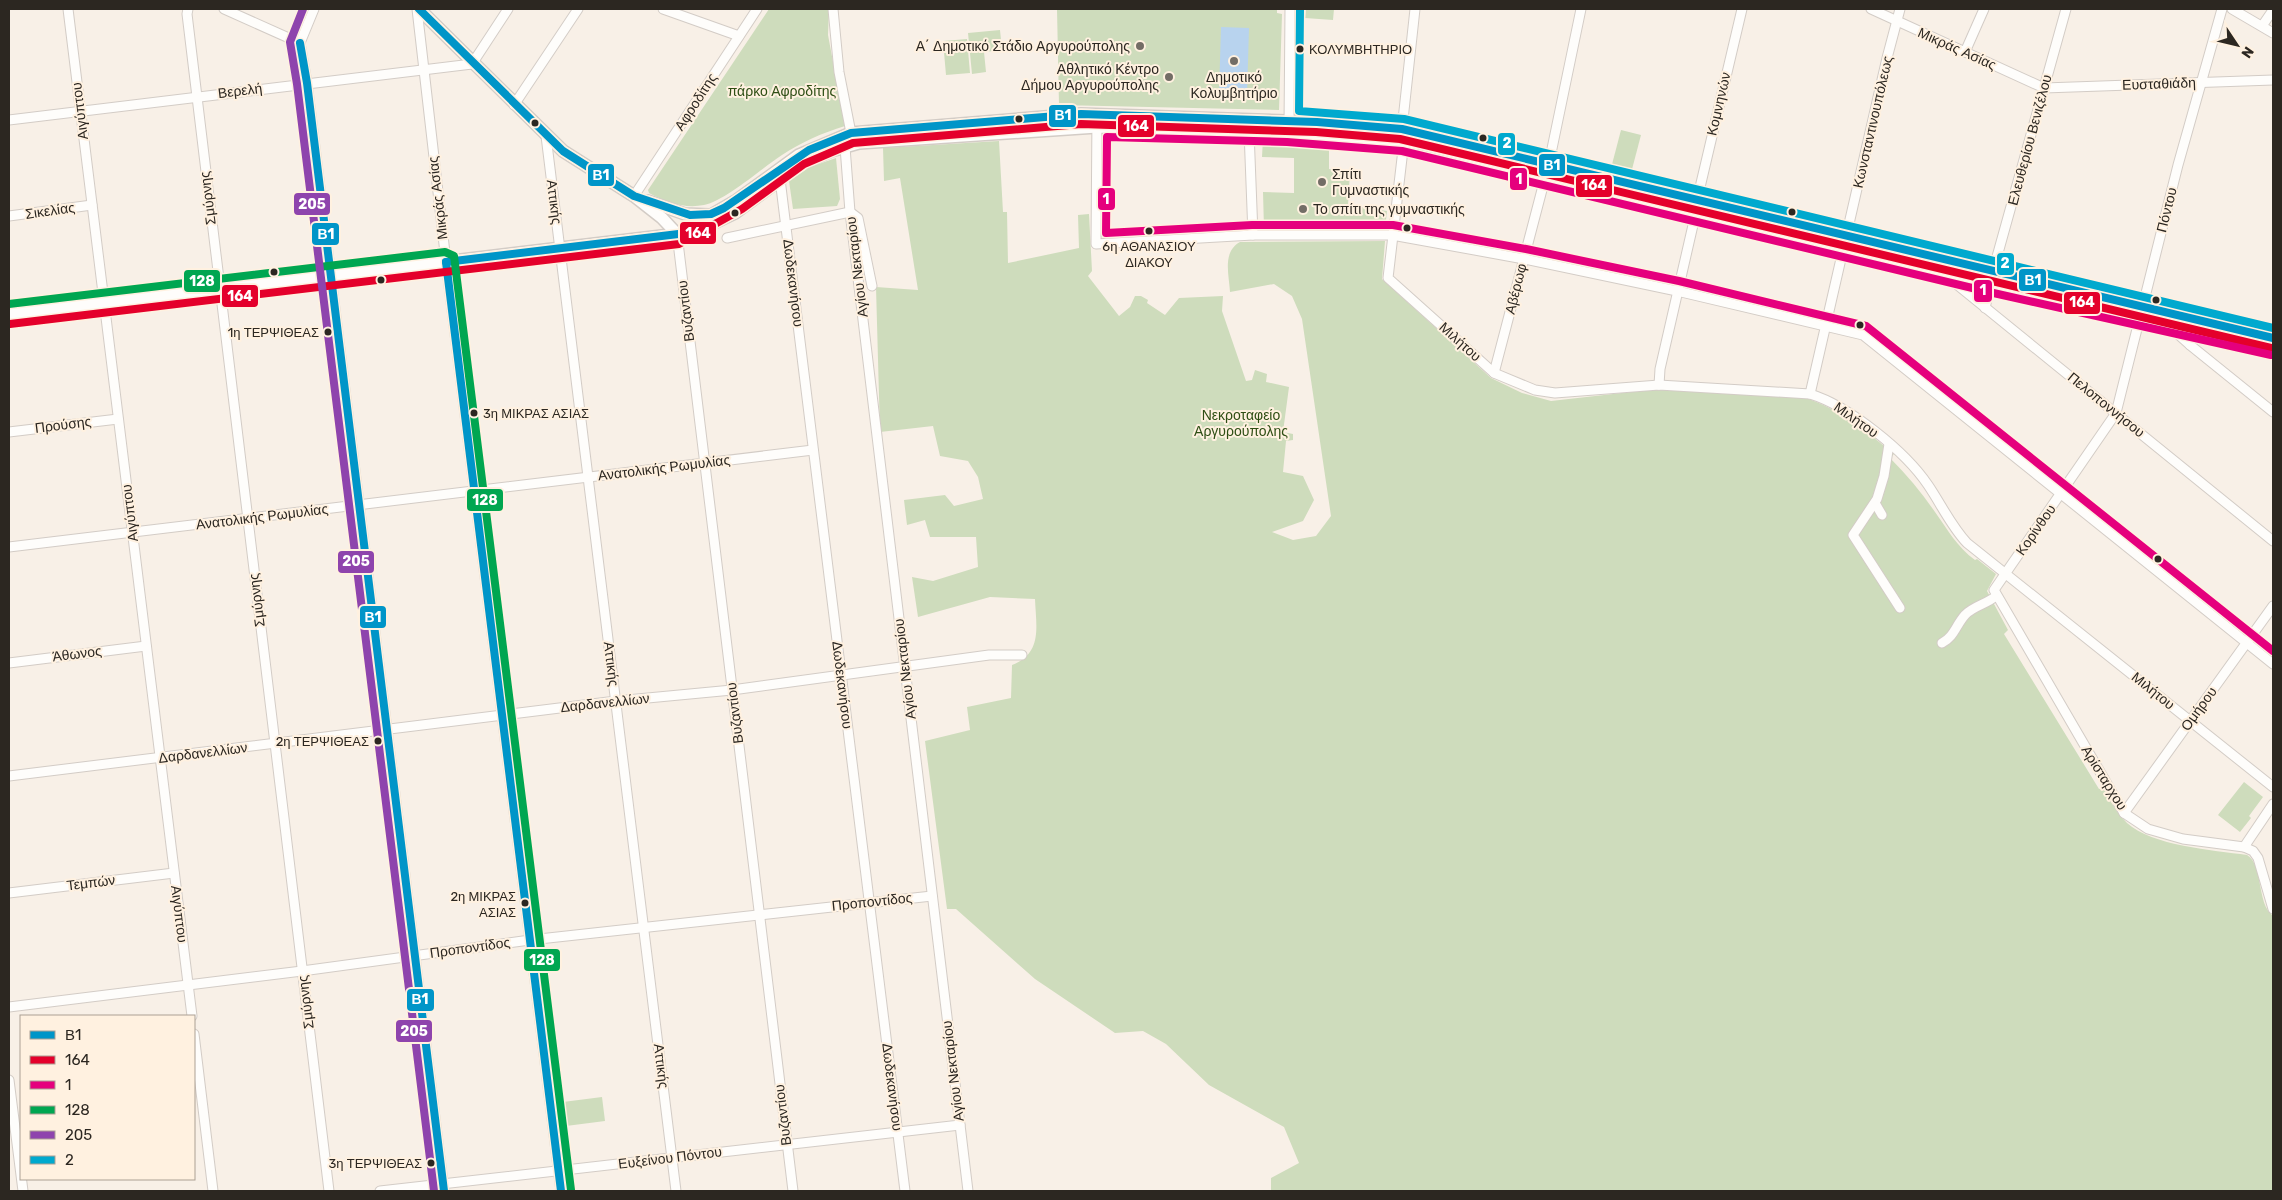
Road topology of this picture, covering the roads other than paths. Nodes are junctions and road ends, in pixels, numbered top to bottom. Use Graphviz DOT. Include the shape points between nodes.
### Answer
graph roads {
  1 [pos="68,9"];
  2 [pos="188,9"];
  3 [pos="224,9"];
  4 [pos="314,9"];
  5 [pos="418,9"];
  6 [pos="508,9"];
  7 [pos="578,9"];
  8 [pos="663,9"];
  9 [pos="757,9"];
  10 [pos="833,9"];
  11 [pos="1290,9"];
  12 [pos="1415,9"];
  13 [pos="1581,9"];
  14 [pos="1742,9"];
  15 [pos="1871,9"];
  16 [pos="1900,9"];
  17 [pos="1984,9"];
  18 [pos="2066,9"];
  19 [pos="2222,9"];
  20 [pos="2232,9"];
  21 [pos="2273,10"];
  22 [pos="1896,21"];
  23 [pos="2262,26"];
  24 [pos="2273,33"];
  25 [pos="740,36"];
  26 [pos="300,43"];
  27 [pos="1965,52"];
  28 [pos="472,64"];
  29 [pos="424,69"];
  30 [pos="2273,80"];
  31 [pos="307,83"];
  32 [pos="2201,83"];
  33 [pos="2044,88"];
  34 [pos="196,96"];
  35 [pos="514,105"];
  36 [pos="80,111"];
  37 [pos="1096,114"];
  38 [pos="9,120"];
  39 [pos="1289,126"];
  40 [pos="1097,127"];
  41 [pos="1249,131"];
  42 [pos="851,133"];
  43 [pos="1403,135"];
  44 [pos="546,136"];
  45 [pos="845,147"];
  46 [pos="1548,163"];
  47 [pos="1545,175"];
  48 [pos="780,179"];
  49 [pos="634,196"];
  50 [pos="1697,200"];
  51 [pos="92,205"];
  52 [pos="850,212"];
  53 [pos="1696,212"];
  54 [pos="711,214"];
  55 [pos="9,216"];
  56 [pos="786,227"];
  57 [pos="677,234"];
  58 [pos="1253,235"];
  59 [pos="1392,235"];
  60 [pos="1848,236"];
  61 [pos="727,238"];
  62 [pos="560,248"];
  63 [pos="1845,248"];
  64 [pos="1524,259"];
  65 [pos="446,262"];
  66 [pos="1938,270"];
  67 [pos="331,276"];
  68 [pos="1992,276"];
  69 [pos="872,286"];
  70 [pos="219,289"];
  71 [pos="1677,291"];
  72 [pos="104,303"];
  73 [pos="1985,308"];
  74 [pos="2142,311"];
  75 [pos="9,314"];
  76 [pos="2162,320"];
  77 [pos="1826,327"];
  78 [pos="2192,327"];
  79 [pos="2273,338"];
  80 [pos="2190,345"];
  81 [pos="2273,345"];
  82 [pos="1494,373"];
  83 [pos="1658,385"];
  84 [pos="1810,394"];
  85 [pos="2273,412"];
  86 [pos="2116,413"];
  87 [pos="118,419"];
  88 [pos="9,432"];
  89 [pos="1888,444"];
  90 [pos="813,450"];
  91 [pos="704,463"];
  92 [pos="588,477"];
  93 [pos="474,491"];
  94 [pos="2062,493"];
  95 [pos="1875,503"];
  96 [pos="359,505"];
  97 [pos="1882,515"];
  98 [pos="247,518"];
  99 [pos="132,532"];
  100 [pos="2273,540"];
  101 [pos="9,547"];
  102 [pos="2006,574"];
  103 [pos="1996,596"];
  104 [pos="2273,606"];
  105 [pos="1900,608"];
  106 [pos="1942,643"];
  107 [pos="2246,643"];
  108 [pos="146,646"];
  109 [pos="1022,655"];
  110 [pos="9,663"];
  111 [pos="2273,664"];
  112 [pos="905,667"];
  113 [pos="841,676"];
  114 [pos="732,690"];
  115 [pos="616,701"];
  116 [pos="502,715"];
  117 [pos="2190,721"];
  118 [pos="387,730"];
  119 [pos="274,745"];
  120 [pos="160,758"];
  121 [pos="9,776"];
  122 [pos="2273,787"];
  123 [pos="2273,804"];
  124 [pos="2124,813"];
  125 [pos="2244,847"];
  126 [pos="174,873"];
  127 [pos="9,893"];
  128 [pos="932,896"];
  129 [pos="869,902"];
  130 [pos="2273,909"];
  131 [pos="759,915"];
  132 [pos="644,928"];
  133 [pos="530,940"];
  134 [pos="415,956"];
  135 [pos="302,972"];
  136 [pos="188,986"];
  137 [pos="9,1008"];
  138 [pos="192,1015"];
  139 [pos="195,1050"];
  140 [pos="9,1080"];
  141 [pos="198,1097"];
  142 [pos="15,1122"];
  143 [pos="960,1125"];
  144 [pos="898,1132"];
  145 [pos="787,1143"];
  146 [pos="672,1159"];
  147 [pos="20,1165"];
  148 [pos="559,1171"];
  149 [pos="443,1188"];
  150 [pos="213,1191"];
  151 [pos="329,1191"];
  152 [pos="380,1191"];
  153 [pos="561,1191"];
  154 [pos="676,1191"];
  155 [pos="792,1191"];
  156 [pos="905,1191"];
  157 [pos="968,1191"];
  1 -- 36 [label="street, Αιγύπτου"];
  2 -- 34 [label="street, Σμύρνης"];
  3 -- 26 [label="street"];
  4 -- 26 [label="street"];
  5 -- 28 [label="main road"];
  5 -- 29 [label="street, Μικράς Ασίας"];
  6 -- 28 [label="street"];
  7 -- 35 [label="street"];
  8 -- 25 [label="street"];
  9 -- 25 [label="street, Αφροδίτης"];
  10 -- 42 [label="street" via="839,72"];
  11 -- 39 [label="street"];
  12 -- 43 [label="street"];
  13 -- 46 [label="street"];
  14 -- 50 [label="street, Κομνηνών"];
  15 -- 22 [label="street, Μικράς Ασίας"];
  16 -- 22 [label="street, Κωνσταντινουπόλεως"];
  17 -- 27 [label="street"];
  18 -- 33 [label="street, Ελευθερίου Βενιζέλου"];
  19 -- 32 [label="street, Πόντου"];
  20 -- 23 [label="street"];
  21 -- 23 [label="street"];
  22 -- 27 [label="street, Μικράς Ασίας"];
  22 -- 60 [label="street, Κωνσταντινουπόλεως"];
  23 -- 24 [label="street"];
  25 -- 49 [label="street, Αφροδίτης"];
  26 -- 31 [label="street"];
  27 -- 33 [label="street, Μικράς Ασίας"];
  28 -- 29 [label="street, Βερελή"];
  28 -- 35 [label="main road"];
  29 -- 31 [label="street, Βερελή"];
  29 -- 65 [label="street, Μικράς Ασίας"];
  30 -- 32 [label="street, Ευσταθιάδη"];
  31 -- 34 [label="street, Βερελή"];
  31 -- 67 [label="street"];
  32 -- 33 [label="street, Ευσταθιάδη"];
  32 -- 74 [label="street, Πόντου"];
  33 -- 68 [label="street, Ελευθερίου Βενιζέλου"];
  34 -- 36 [label="street, Βερελή"];
  34 -- 70 [label="street, Σμύρνης"];
  35 -- 44 [label="main road"];
  36 -- 38 [label="street, Βερελή"];
  36 -- 51 [label="street, Αιγύπτου"];
  37 -- 39 [label="main road"];
  37 -- 40 [label="street"];
  37 -- 42 [label="main road"];
  39 -- 41 [label="main road"];
  39 -- 43 [label="main road"];
  40 -- 41 [label="main road"];
  40 -- 45 [label="main road" via="881,141"];
  40 -- 58 [label="street" via="1096,244"];
  41 -- 58 [label="street"];
  42 -- 45 [label="street"];
  42 -- 54 [label="main road" via="799,155 737,200"];
  43 -- 46 [label="main road"];
  43 -- 47 [label="main road"];
  43 -- 59 [label="street"];
  44 -- 49 [label="main road" via="578,162"];
  44 -- 62 [label="street, Αττικής"];
  45 -- 48 [label="main road" via="809,160"];
  45 -- 52 [label="street, Αγίου Νεκταρίου"];
  46 -- 47 [label="street, Αβέρωφ"];
  46 -- 50 [label="main road"];
  47 -- 53 [label="main road"];
  47 -- 64 [label="street, Αβέρωφ"];
  48 -- 56 [label="street, Δωδεκανήσου"];
  48 -- 57 [label="main road" via="735,213 695,232"];
  49 -- 54 [label="main road" via="685,214"];
  49 -- 57 [label="main road"];
  50 -- 60 [label="main road"];
  51 -- 55 [label="street, Σικελίας"];
  51 -- 72 [label="street, Αιγύπτου"];
  52 -- 56 [label="street"];
  52 -- 69 [label="street" via="858,218"];
  52 -- 112 [label="street, Αγίου Νεκταρίου"];
  53 -- 63 [label="main road"];
  53 -- 71 [label="street"];
  54 -- 57 [label="main road"];
  56 -- 61 [label="street"];
  56 -- 90 [label="street, Δωδεκανήσου"];
  57 -- 62 [label="main road"];
  57 -- 91 [label="street, Βυζαντίου"];
  58 -- 59 [label="street"];
  59 -- 64 [label="street"];
  59 -- 82 [label="street, Μιλήτου" via="1388,278"];
  60 -- 63 [label="street, Κωνσταντινουπόλεως"];
  60 -- 68 [label="main road"];
  62 -- 65 [label="main road"];
  62 -- 92 [label="street, Αττικής"];
  63 -- 66 [label="main road"];
  63 -- 77 [label="street"];
  64 -- 71 [label="street"];
  64 -- 82 [label="street, Αβέρωφ"];
  65 -- 67 [label="main road"];
  65 -- 93 [label="street, Μικράς Ασίας"];
  66 -- 68 [label="main road"];
  66 -- 73 [label="street, Πελοποννήσου"];
  67 -- 70 [label="main road"];
  67 -- 96 [label="street"];
  68 -- 73 [label="street, Ελευθερίου Βενιζέλου"];
  68 -- 74 [label="main road"];
  70 -- 72 [label="main road"];
  70 -- 98 [label="street, Σμύρνης"];
  71 -- 77 [label="street"];
  71 -- 83 [label="street"];
  72 -- 75 [label="main road"];
  72 -- 87 [label="street, Αιγύπτου"];
  73 -- 86 [label="street, Πελοποννήσου"];
  74 -- 76 [label="main road"];
  74 -- 79 [label="main road"];
  74 -- 86 [label="street, Πόντου"];
  76 -- 78 [label="main road"];
  76 -- 80 [label="street"];
  77 -- 84 [label="street"];
  77 -- 94 [label="street" via="1869,338"];
  78 -- 80 [label="street"];
  78 -- 81 [label="main road"];
  80 -- 85 [label="street"];
  82 -- 83 [label="street, Μιλήτου" via="1526,388 1546,392"];
  83 -- 84 [label="street, Μιλήτου"];
  84 -- 89 [label="street, Μιλήτου" via="1837,406"];
  86 -- 94 [label="street, Κορίνθου"];
  86 -- 100 [label="street, Πελοποννήσου"];
  87 -- 88 [label="street, Προύσης"];
  87 -- 99 [label="street, Αιγύπτου"];
  89 -- 95 [label="street" via="1881,489"];
  89 -- 102 [label="street, Μιλήτου" via="1923,478 1959,535"];
  90 -- 91 [label="street, Ανατολικής Ρωμυλίας"];
  90 -- 113 [label="street, Δωδεκανήσου"];
  91 -- 92 [label="street, Ανατολικής Ρωμυλίας"];
  91 -- 114 [label="street, Βυζαντίου"];
  92 -- 93 [label="street, Ανατολικής Ρωμυλίας"];
  92 -- 115 [label="street, Αττικής"];
  93 -- 96 [label="street, Ανατολικής Ρωμυλίας"];
  93 -- 116 [label="street, Μικράς Ασίας"];
  94 -- 102 [label="street, Κορίνθου"];
  94 -- 107 [label="street"];
  95 -- 97 [label="street"];
  95 -- 105 [label="street" via="1853,535"];
  96 -- 98 [label="street, Ανατολικής Ρωμυλίας"];
  96 -- 118 [label="street"];
  98 -- 99 [label="street, Ανατολικής Ρωμυλίας"];
  98 -- 119 [label="street, Σμύρνης"];
  99 -- 101 [label="street, Ανατολικής Ρωμυλίας"];
  99 -- 108 [label="street, Αιγύπτου"];
  102 -- 103 [label="street" via="1994,590"];
  102 -- 117 [label="street, Μιλήτου"];
  103 -- 106 [label="street" via="1966,613 1951,637"];
  103 -- 124 [label="street, Αρίσταρχου"];
  104 -- 107 [label="street, Ομήρου"];
  107 -- 111 [label="street"];
  107 -- 117 [label="street, Ομήρου"];
  108 -- 110 [label="street, Άθωνος"];
  108 -- 120 [label="street, Αιγύπτου"];
  109 -- 112 [label="street, Δαρδανελλίων" via="989,655"];
  112 -- 113 [label="street, Δαρδανελλίων"];
  112 -- 128 [label="street, Αγίου Νεκταρίου"];
  113 -- 114 [label="street, Δαρδανελλίων"];
  113 -- 129 [label="street, Δωδεκανήσου"];
  114 -- 115 [label="street, Δαρδανελλίων"];
  114 -- 131 [label="street, Βυζαντίου"];
  115 -- 116 [label="street, Δαρδανελλίων"];
  115 -- 132 [label="street, Αττικής"];
  116 -- 118 [label="street, Δαρδανελλίων"];
  116 -- 133 [label="street, Μικράς Ασίας"];
  117 -- 122 [label="street, Μιλήτου"];
  117 -- 124 [label="street, Ομήρου"];
  118 -- 119 [label="street, Δαρδανελλίων"];
  118 -- 134 [label="street"];
  119 -- 120 [label="street, Δαρδανελλίων"];
  119 -- 135 [label="street, Σμύρνης"];
  120 -- 121 [label="street, Δαρδανελλίων"];
  120 -- 126 [label="street, Αιγύπτου"];
  123 -- 125 [label="street"];
  124 -- 125 [label="street, Αρίσταρχου" via="2148,829 2178,838"];
  125 -- 130 [label="street" via="2258,858"];
  126 -- 127 [label="street, Τεμπών"];
  126 -- 136 [label="street, Αιγύπτου"];
  128 -- 129 [label="street, Προποντίδος"];
  128 -- 143 [label="street, Αγίου Νεκταρίου"];
  129 -- 131 [label="street, Προποντίδος"];
  129 -- 144 [label="street, Δωδεκανήσου"];
  131 -- 132 [label="street, Προποντίδος"];
  131 -- 145 [label="street, Βυζαντίου"];
  132 -- 133 [label="street, Προποντίδος"];
  132 -- 146 [label="street, Αττικής"];
  133 -- 134 [label="street, Προποντίδος"];
  133 -- 148 [label="street, Μικράς Ασίας"];
  134 -- 135 [label="street, Προποντίδος"];
  134 -- 149 [label="street"];
  135 -- 136 [label="street, Προποντίδος"];
  135 -- 151 [label="street, Σμύρνης"];
  136 -- 137 [label="street, Προποντίδος"];
  136 -- 138 [label="street, Αιγύπτου"];
  139 -- 141 [label="street"];
  140 -- 142 [label="street"];
  141 -- 150 [label="street"];
  142 -- 147 [label="street"];
  143 -- 144 [label="street, Ευξείνου Πόντου"];
  143 -- 157 [label="street, Αγίου Νεκταρίου"];
  144 -- 145 [label="street, Ευξείνου Πόντου"];
  144 -- 156 [label="street, Δωδεκανήσου"];
  145 -- 146 [label="street, Ευξείνου Πόντου"];
  145 -- 155 [label="street, Βυζαντίου"];
  146 -- 148 [label="street, Ευξείνου Πόντου"];
  146 -- 154 [label="street, Αττικής"];
  148 -- 149 [label="street, Ευξείνου Πόντου"];
  148 -- 153 [label="street, Μικράς Ασίας"];
  149 -- 152 [label="street, Ευξείνου Πόντου"];
}
